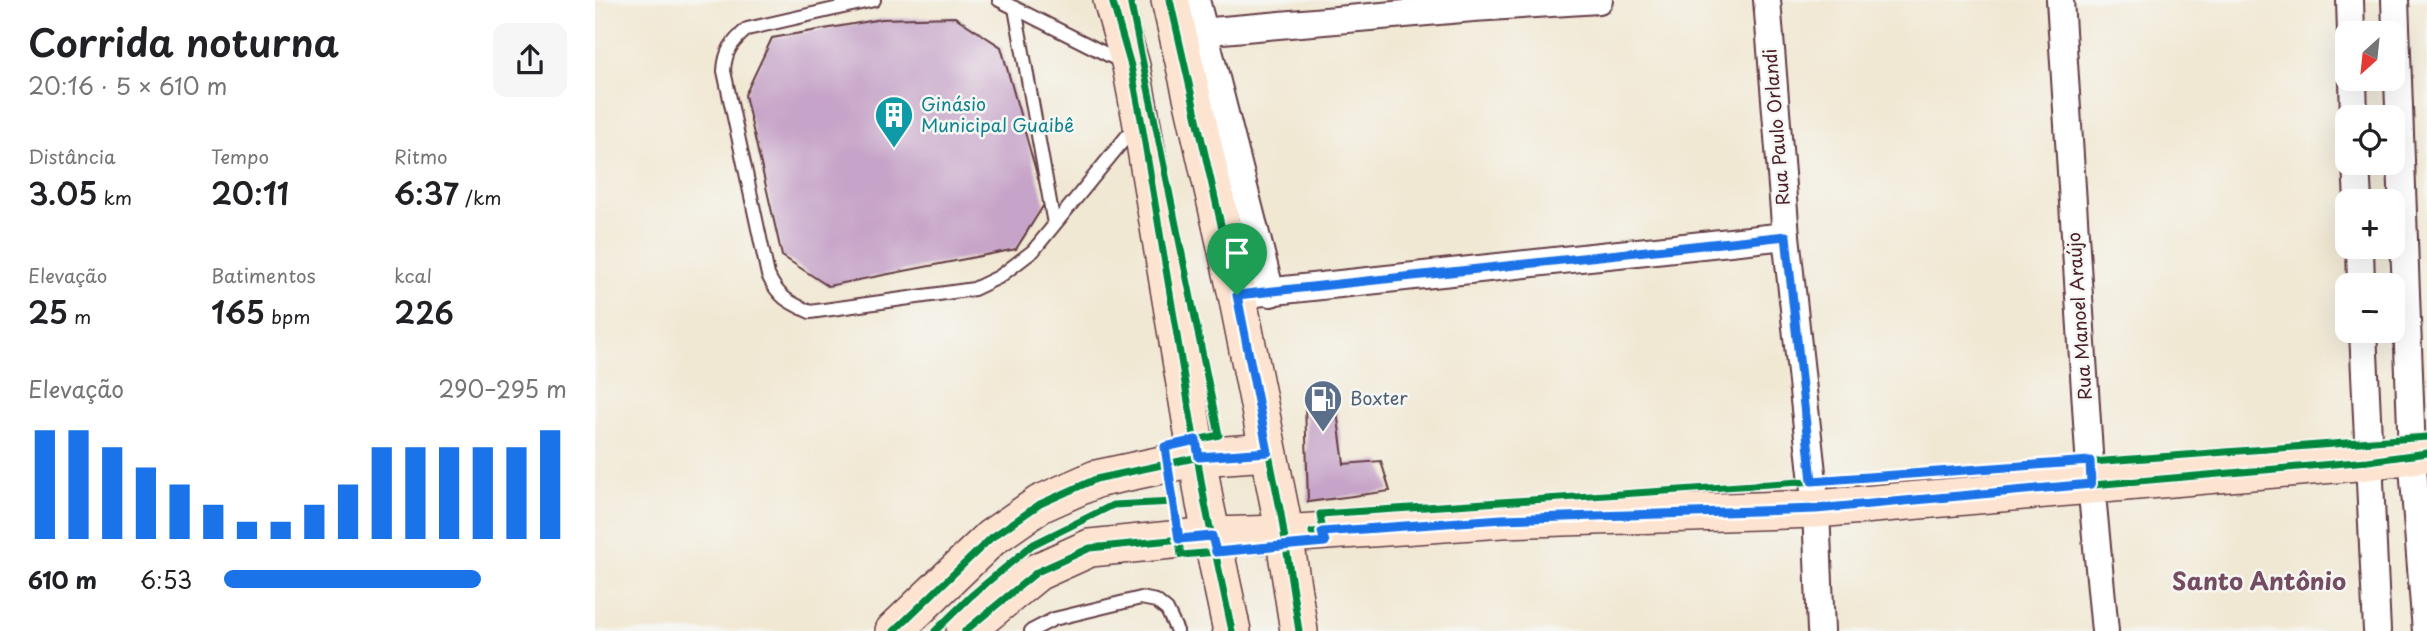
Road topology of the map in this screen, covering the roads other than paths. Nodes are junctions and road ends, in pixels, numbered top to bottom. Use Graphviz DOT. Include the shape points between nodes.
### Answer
graph roads {
  1 [pos="874,0"];
  2 [pos="999,0"];
  3 [pos="1112,0"];
  4 [pos="1196,0"];
  5 [pos="1599,0"];
  6 [pos="1767,0"];
  7 [pos="2060,0"];
  8 [pos="2350,0"];
  9 [pos="2395,0"];
  10 [pos="1473,4"];
  11 [pos="1015,8"];
  12 [pos="1183,21"];
  13 [pos="2351,21"];
  14 [pos="1131,66"];
  15 [pos="1141,119"];
  16 [pos="1054,224"];
  17 [pos="1786,236"];
  18 [pos="1254,294"];
  19 [pos="2363,343"];
  20 [pos="1268,452"];
  21 [pos="2420,454"];
  22 [pos="1199,457"];
  23 [pos="2368,461"];
  24 [pos="2091,484"];
  25 [pos="1816,509"];
  26 [pos="1284,534"];
  27 [pos="1212,536"];
  28 [pos="894,631"];
  29 [pos="965,631"];
  30 [pos="1031,631"];
  31 [pos="1177,631"];
  32 [pos="1232,631"];
  33 [pos="1299,631"];
  34 [pos="1821,631"];
  35 [pos="2105,631"];
  36 [pos="2377,631"];
  37 [pos="2426,631"];
  1 -- 16 [label="lane" via="747,29 725,55 724,71 775,290 810,312 974,289 1033,251"];
  2 -- 11 [label="lane"];
  3 -- 14 [label="main road"];
  4 -- 12 [label="street"];
  5 -- 10 [label="street"];
  6 -- 17 [label="street, Rua Paulo Orlandi"];
  7 -- 24 [label="street, Rua Manoel Araújo"];
  8 -- 13 [label="street"];
  9 -- 21 [label="street"];
  10 -- 12 [label="street"];
  11 -- 14 [label="lane"];
  11 -- 16 [label="lane"];
  12 -- 18 [label="main road"];
  14 -- 15 [label="main road"];
  15 -- 16 [label="lane"];
  15 -- 22 [label="main road"];
  17 -- 18 [label="street"];
  17 -- 25 [label="street, Rua Paulo Orlandi"];
  18 -- 20 [label="main road"];
  19 -- 23 [label="street"];
  20 -- 22 [label="main road"];
  20 -- 26 [label="main road"];
  21 -- 23 [label="main road"];
  21 -- 37 [label="street"];
  22 -- 27 [label="main road"];
  22 -- 28 [label="main road" via="1096,479 1040,504 991,538"];
  23 -- 24 [label="main road"];
  23 -- 36 [label="street"];
  24 -- 25 [label="main road"];
  24 -- 35 [label="street, Rua Manoel Araújo"];
  25 -- 26 [label="main road" via="1502,519"];
  25 -- 34 [label="street, Rua Paulo Orlandi"];
  26 -- 27 [label="main road"];
  26 -- 33 [label="main road"];
  27 -- 29 [label="main road" via="1090,548 1037,572"];
  27 -- 32 [label="main road"];
  30 -- 31 [label="lane" via="1054,619 1141,598 1156,601 1167,610"];
}
